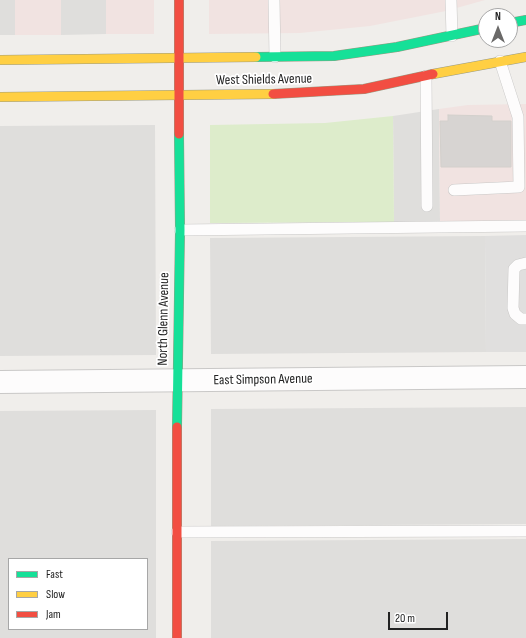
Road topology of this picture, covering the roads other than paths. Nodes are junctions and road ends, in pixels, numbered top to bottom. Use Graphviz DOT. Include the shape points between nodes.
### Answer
graph roads {
  1 [pos="179,0"];
  2 [pos="274,0"];
  3 [pos="451,0"];
  4 [pos="478,30"];
  5 [pos="452,36"];
  6 [pos="275,57"];
  7 [pos="526,57"];
  8 [pos="179,59"];
  9 [pos="0,60"];
  10 [pos="500,61"];
  11 [pos="426,76"];
  12 [pos="178,95"];
  13 [pos="0,97"];
  14 [pos="454,190"];
  15 [pos="428,206"];
  16 [pos="526,226"];
  17 [pos="180,230"];
  18 [pos="526,263"];
  19 [pos="526,319"];
  20 [pos="526,377"];
  21 [pos="177,381"];
  22 [pos="0,382"];
  23 [pos="526,530"];
  24 [pos="177,532"];
  25 [pos="177,638"];
  1 -- 8 [label="main road, North Glenn Avenue"];
  2 -- 6 [label="lane"];
  3 -- 5 [label="lane"];
  4 -- 5 [label="main road, West Shields Avenue"];
  5 -- 6 [label="main road, West Shields Avenue" via="334,56"];
  6 -- 8 [label="main road, West Shields Avenue"];
  7 -- 10 [label="main road, West Shields Avenue"];
  8 -- 9 [label="main road, West Shields Avenue"];
  8 -- 12 [label="main road, North Glenn Avenue"];
  10 -- 11 [label="main road, West Shields Avenue"];
  10 -- 14 [label="lane" via="518,117 519,187"];
  11 -- 12 [label="main road, West Shields Avenue" via="364,89 288,94"];
  11 -- 15 [label="lane"];
  12 -- 13 [label="main road, West Shields Avenue"];
  12 -- 17 [label="main road, North Glenn Avenue"];
  16 -- 17 [label="lane"];
  17 -- 21 [label="main road, North Glenn Avenue"];
  18 -- 19 [label="lane" via="518,264 514,269 513,308 515,314 521,319"];
  20 -- 21 [label="street, East Simpson Avenue"];
  21 -- 22 [label="street, East Simpson Avenue"];
  21 -- 24 [label="main road, North Glenn Avenue"];
  23 -- 24 [label="lane"];
  24 -- 25 [label="main road, North Glenn Avenue"];
}
